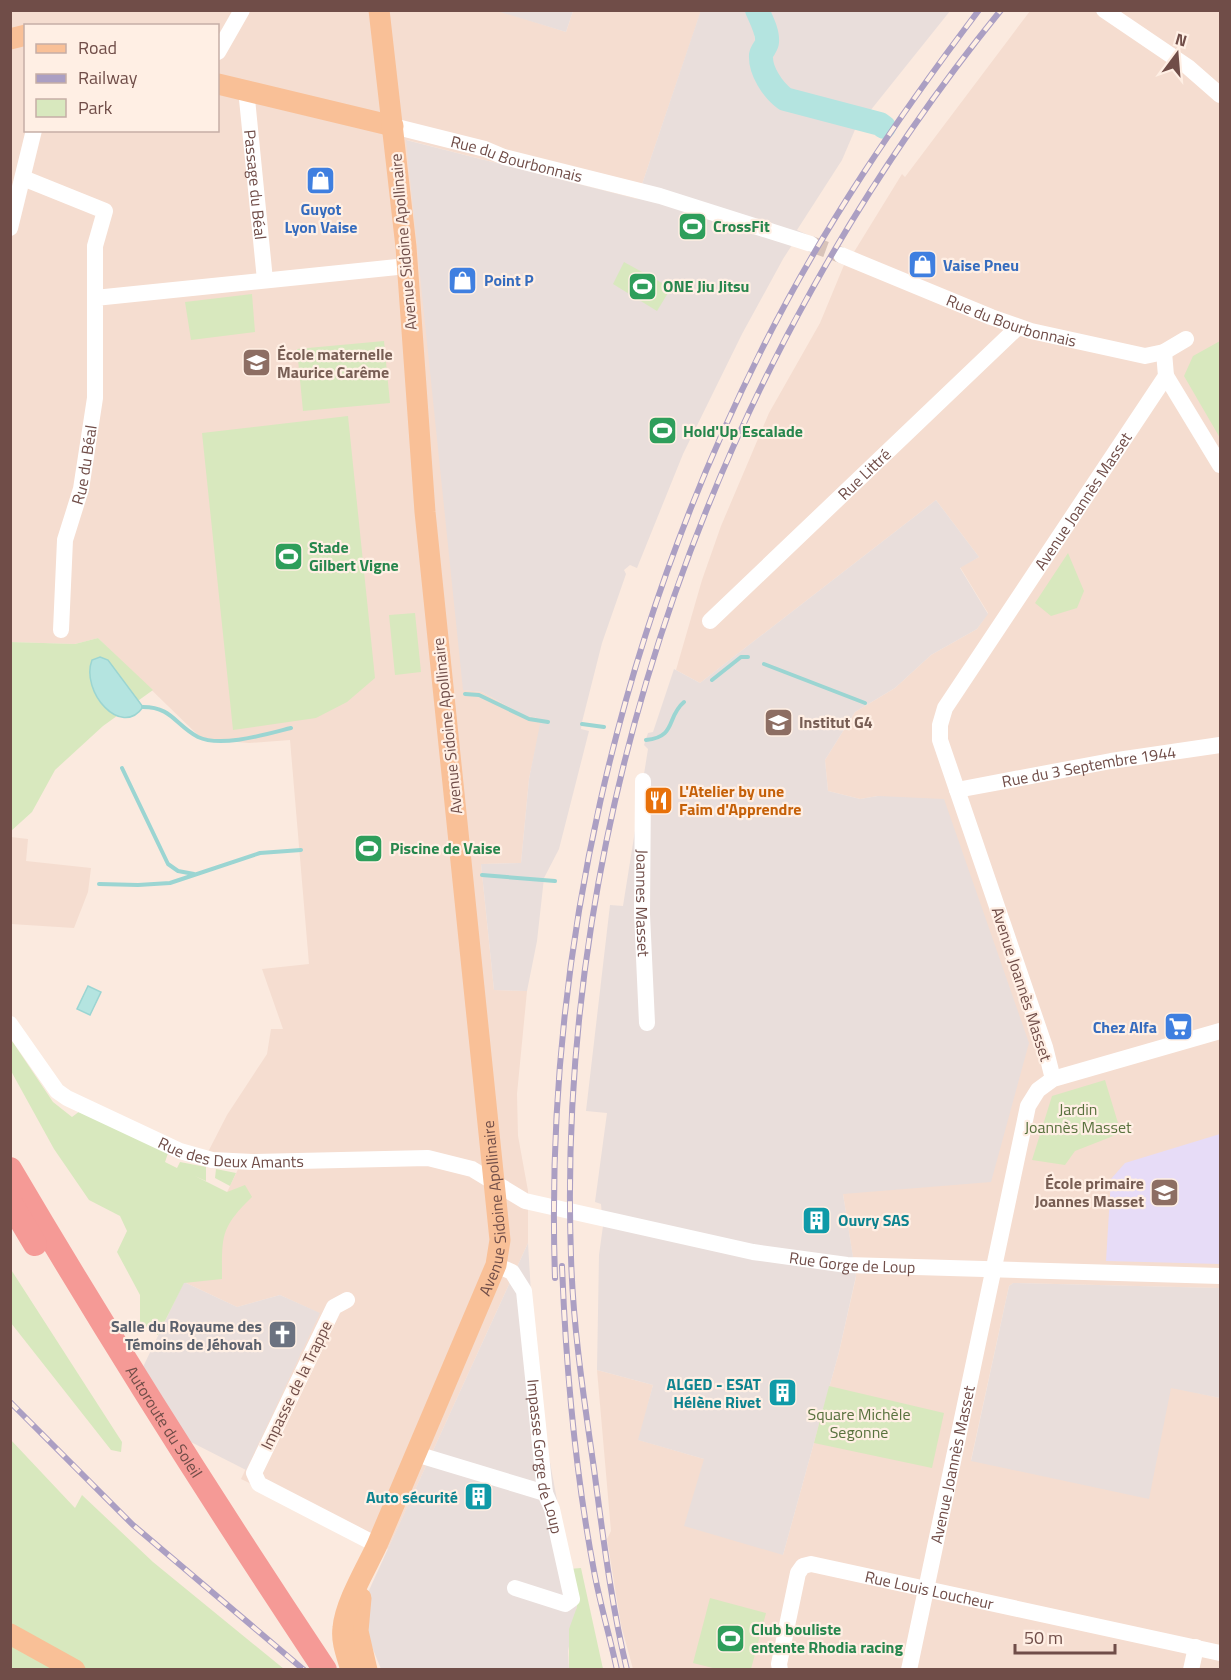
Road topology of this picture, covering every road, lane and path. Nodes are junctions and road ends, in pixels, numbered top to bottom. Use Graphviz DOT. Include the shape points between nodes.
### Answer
graph roads {
  1 [pos="242,10"];
  2 [pos="379,10"];
  3 [pos="1104,10"];
  4 [pos="219,50"];
  5 [pos="219,84"];
  6 [pos="246,89"];
  7 [pos="1221,95"];
  8 [pos="393,126"];
  9 [pos="34,132"];
  10 [pos="23,178"];
  11 [pos="10,228"];
  12 [pos="811,244"];
  13 [pos="842,255"];
  14 [pos="407,266"];
  15 [pos="265,280"];
  16 [pos="95,298"];
  17 [pos="1017,328"];
  18 [pos="1186,339"];
  19 [pos="1164,352"];
  20 [pos="1166,376"];
  21 [pos="1221,465"];
  22 [pos="710,621"];
  23 [pos="62,630"];
  24 [pos="1221,745"];
  25 [pos="643,781"];
  26 [pos="957,790"];
  27 [pos="647,1023"];
  28 [pos="10,1024"];
  29 [pos="1221,1030"];
  30 [pos="1053,1079"];
  31 [pos="10,1169"];
  32 [pos="495,1183"];
  33 [pos="10,1203"];
  34 [pos="496,1265"];
  35 [pos="993,1271"];
  36 [pos="1221,1276"];
  37 [pos="347,1300"];
  38 [pos="416,1454"];
  39 [pos="545,1493"];
  40 [pos="374,1552"];
  41 [pos="515,1588"];
  42 [pos="927,1588"];
  43 [pos="10,1634"];
  44 [pos="1196,1647"];
  45 [pos="1221,1653"];
  46 [pos="75,1670"];
  47 [pos="305,1670"];
  48 [pos="325,1670"];
  49 [pos="351,1670"];
  50 [pos="368,1670"];
  51 [pos="780,1670"];
  52 [pos="909,1670"];
  53 [pos="1191,1670"];
  1 -- 4 [label="street"];
  2 -- 8 [label="main road, Avenue Sidoine Apollinaire"];
  3 -- 7 [label="street" via="1188,67"];
  5 -- 6 [label="main road, Rue du Bourbonnais"];
  6 -- 8 [label="main road, Rue du Bourbonnais"];
  6 -- 15 [label="street, Passage du Béal"];
  8 -- 12 [label="street, Rue du Bourbonnais" via="660,196"];
  8 -- 14 [label="main road, Avenue Sidoine Apollinaire"];
  9 -- 10 [label="street"];
  10 -- 11 [label="street"];
  10 -- 16 [label="street, Rue du Béal" via="105,212 95,246"];
  13 -- 17 [label="street, Rue du Bourbonnais"];
  14 -- 15 [label="street"];
  14 -- 32 [label="main road, Avenue Sidoine Apollinaire" via="425,512"];
  15 -- 16 [label="street"];
  16 -- 23 [label="street, Rue du Béal" via="95,398 81,489 66,540"];
  17 -- 19 [label="street, Rue du Bourbonnais" via="1125,353 1145,356"];
  17 -- 22 [label="street, Rue Littré"];
  18 -- 19 [label="street, Rue du Bourbonnais"];
  19 -- 20 [label="street"];
  20 -- 21 [label="street"];
  20 -- 26 [label="street, Avenue Joannès Masset" via="945,708 939,724 940,740"];
  24 -- 26 [label="street, Rue du 3 Septembre 1944"];
  25 -- 27 [label="street, Joannes Masset" via="642,914"];
  26 -- 30 [label="street, Avenue Joannès Masset"];
  28 -- 32 [label="street, Rue des Deux Amants" via="57,1091 180,1151 212,1160 253,1162 428,1158 472,1169"];
  29 -- 30 [label="street"];
  30 -- 35 [label="street, Avenue Joannès Masset" via="1038,1090 1028,1106"];
  31 -- 48 [label="highway, Autoroute du Soleil" via="79,1286"];
  32 -- 34 [label="main road, Avenue Sidoine Apollinaire" via="500,1240"];
  32 -- 35 [label="street, Rue Gorge de Loup" via="525,1201 753,1252 847,1265"];
  33 -- 47 [label="highway, Autoroute du Soleil"];
  34 -- 38 [label="main road, Avenue Sidoine Apollinaire"];
  34 -- 39 [label="street, Impasse Gorge de Loup" via="512,1272 524,1291"];
  35 -- 36 [label="street, Rue Gorge de Loup"];
  35 -- 42 [label="street, Avenue Joannès Masset"];
  37 -- 40 [label="street, Impasse de la Trappe" via="334,1306 254,1473 259,1484"];
  38 -- 39 [label="street"];
  38 -- 40 [label="main road, Avenue Sidoine Apollinaire"];
  39 -- 41 [label="street, Impasse Gorge de Loup" via="572,1599 566,1604"];
  40 -- 49 [label="main road, Avenue Sidoine Apollinaire" via="359,1579 343,1626"];
  40 -- 50 [label="main road, Avenue Sidoine Apollinaire" via="360,1601 358,1631"];
  42 -- 44 [label="street, Rue Louis Loucheur"];
  42 -- 51 [label="street, Rue Louis Loucheur" via="811,1564 803,1566 798,1573"];
  42 -- 52 [label="street, Avenue Joannès Masset"];
  43 -- 46 [label="main road"];
  44 -- 45 [label="street, Rue Louis Loucheur"];
  44 -- 53 [label="street"];
}
